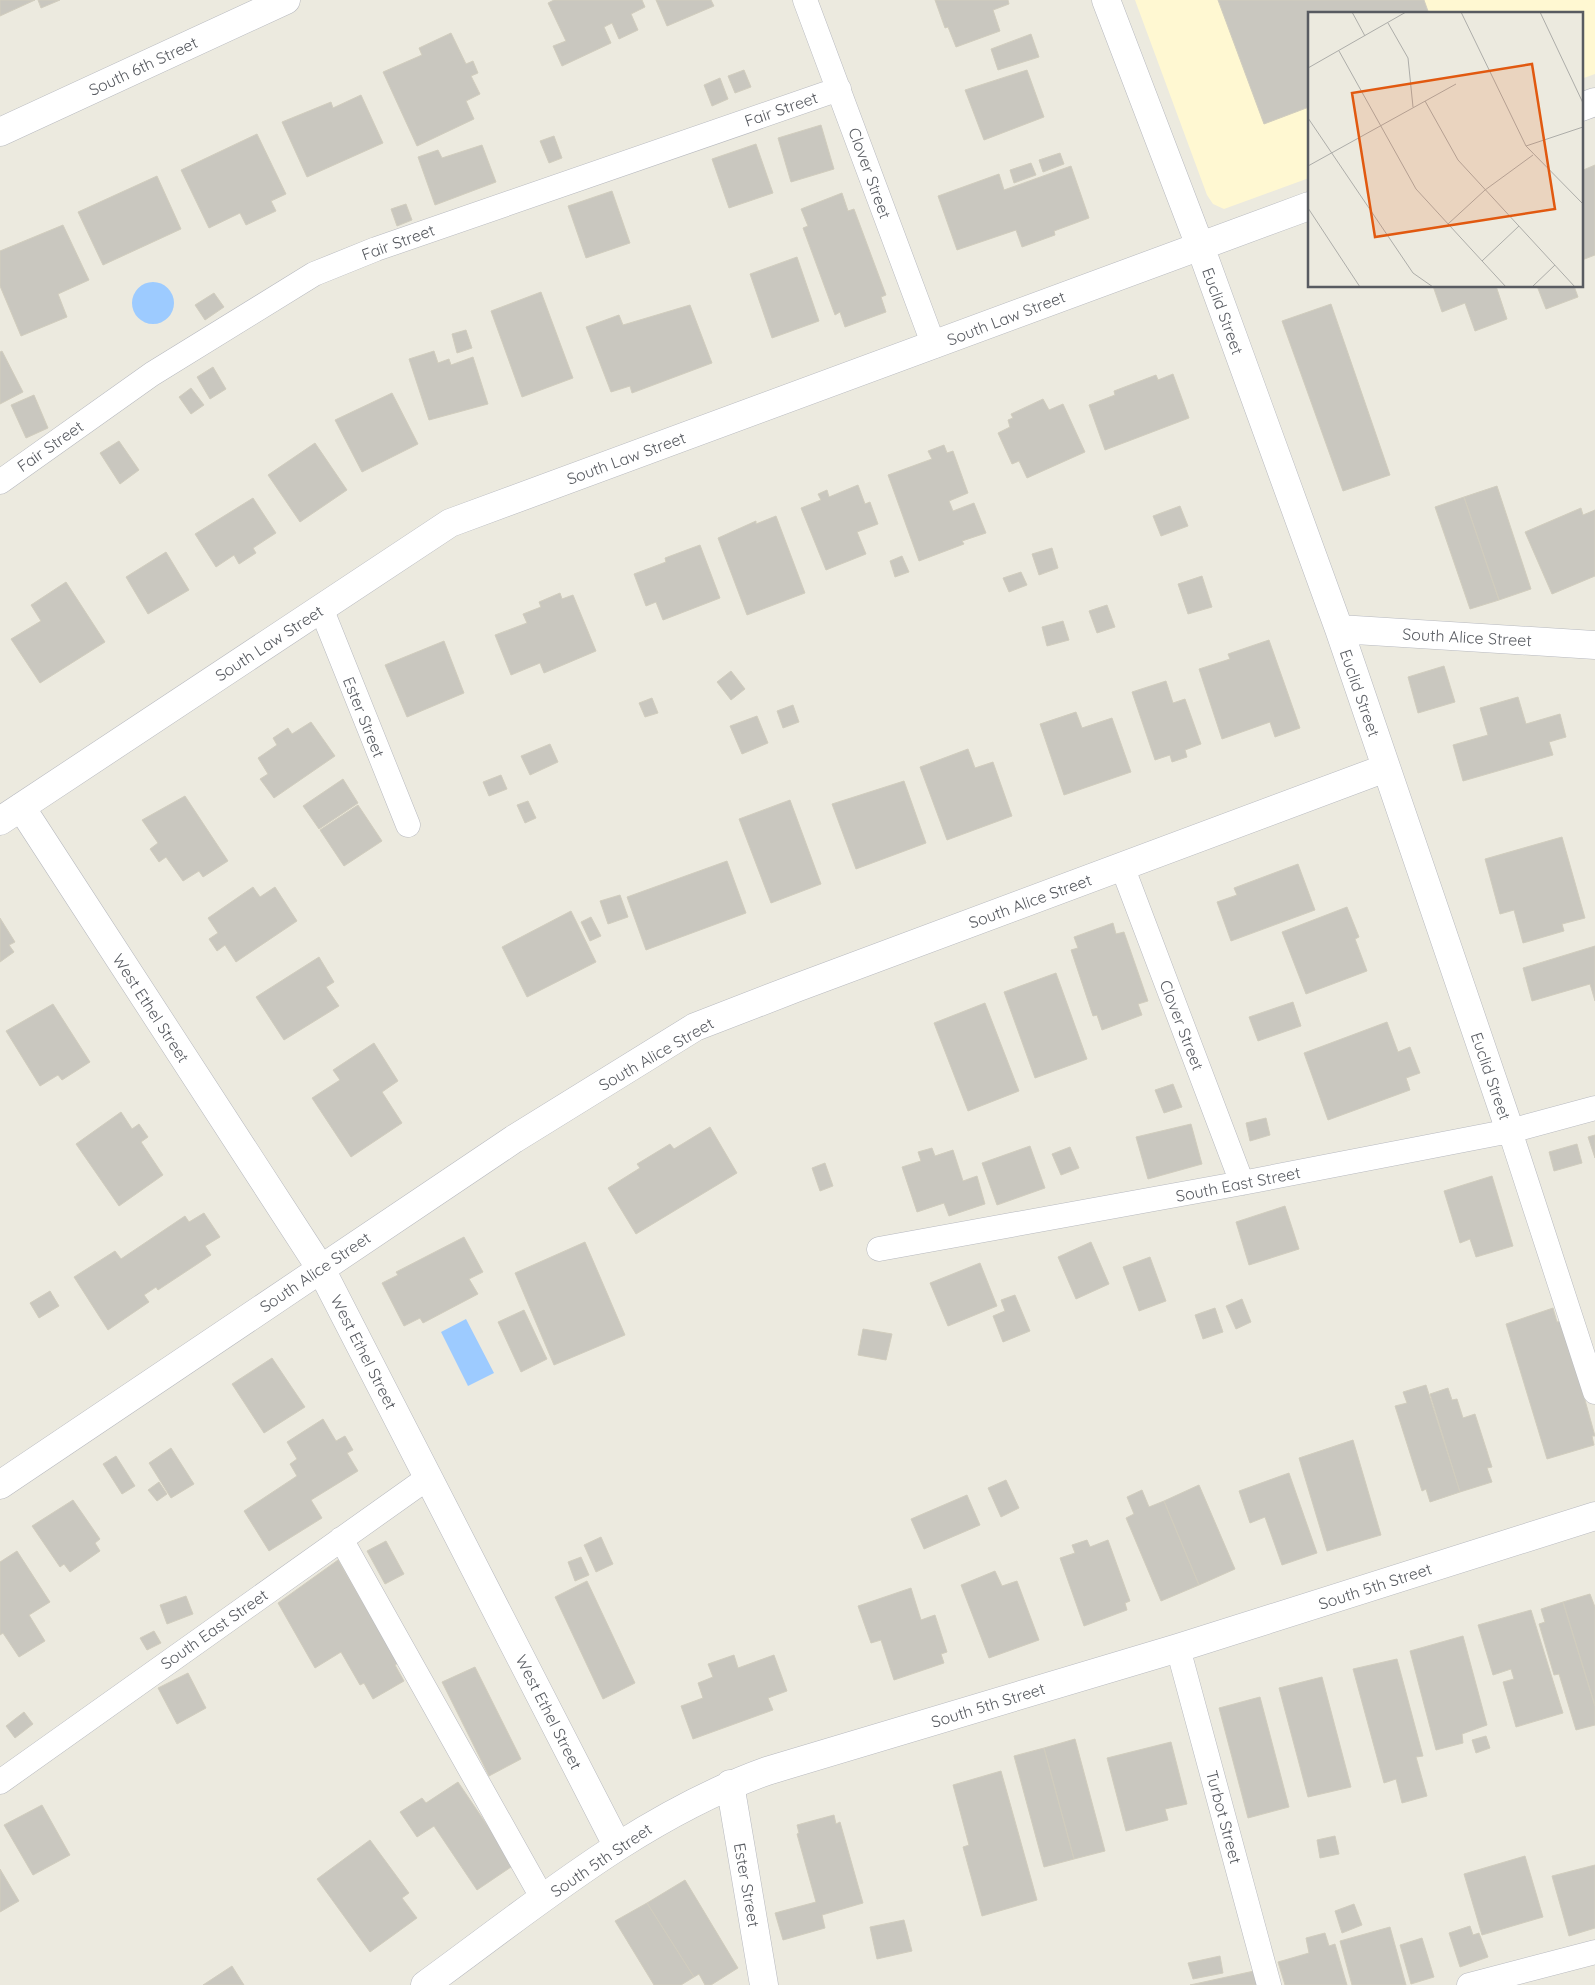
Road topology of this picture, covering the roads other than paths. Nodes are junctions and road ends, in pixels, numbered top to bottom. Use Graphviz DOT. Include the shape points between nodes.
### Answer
graph roads {
  1 [pos="286,0"];
  2 [pos="805,0"];
  3 [pos="1106,0"];
  4 [pos="839,89"];
  5 [pos="1595,102"];
  6 [pos="1582,107"];
  7 [pos="0,132"];
  8 [pos="1308,206"];
  9 [pos="1200,246"];
  10 [pos="934,346"];
  11 [pos="0,482"];
  12 [pos="321,608"];
  13 [pos="1339,629"];
  14 [pos="1595,644"];
  15 [pos="1386,768"];
  16 [pos="11,814"];
  17 [pos="408,825"];
  18 [pos="1122,866"];
  19 [pos="1595,1108"];
  20 [pos="1510,1131"];
  21 [pos="1242,1183"];
  22 [pos="879,1250"];
  23 [pos="320,1268"];
  24 [pos="1595,1392"];
  25 [pos="428,1477"];
  26 [pos="0,1485"];
  27 [pos="1595,1516"];
  28 [pos="341,1539"];
  29 [pos="1178,1648"];
  30 [pos="0,1782"];
  31 [pos="730,1784"];
  32 [pos="616,1846"];
  33 [pos="543,1899"];
  34 [pos="1595,1952"];
  35 [pos="425,1985"];
  36 [pos="764,1985"];
  37 [pos="1269,1985"];
  38 [pos="1469,1985"];
  1 -- 7 [label="street, South 6th Street"];
  2 -- 4 [label="lane, Clover Street"];
  3 -- 9 [label="street, Euclid Street"];
  4 -- 10 [label="lane, Clover Street"];
  4 -- 11 [label="lane, Fair Street" via="376,249 314,274 152,374"];
  5 -- 6 [label="street"];
  8 -- 9 [label="street, South Law Street"];
  9 -- 10 [label="street, South Law Street"];
  9 -- 13 [label="street, Euclid Street"];
  10 -- 12 [label="street, South Law Street" via="450,523"];
  12 -- 16 [label="street, South Law Street"];
  12 -- 17 [label="lane, Ester Street"];
  13 -- 14 [label="street, South Alice Street"];
  13 -- 15 [label="street, Euclid Street"];
  15 -- 18 [label="street, South Alice Street"];
  15 -- 20 [label="street, Euclid Street"];
  16 -- 23 [label="street, West Ethel Street"];
  18 -- 21 [label="lane, Clover Street"];
  18 -- 23 [label="street, South Alice Street" via="696,1027 514,1139"];
  19 -- 20 [label="lane, South East Street"];
  20 -- 21 [label="lane, South East Street"];
  20 -- 24 [label="lane, Euclid Street"];
  21 -- 22 [label="lane, South East Street"];
  23 -- 25 [label="street, West Ethel Street"];
  23 -- 26 [label="street, South Alice Street"];
  25 -- 28 [label="lane, South East Street"];
  25 -- 32 [label="street, West Ethel Street"];
  27 -- 29 [label="street, South 5th Street"];
  28 -- 30 [label="lane, South East Street"];
  28 -- 33 [label="lane"];
  29 -- 31 [label="street, South 5th Street"];
  29 -- 37 [label="lane, Turbot Street"];
  31 -- 32 [label="street, South 5th Street"];
  31 -- 36 [label="street, Ester Street"];
  32 -- 33 [label="street, South 5th Street"];
  33 -- 35 [label="street, South 5th Street"];
  34 -- 38 [label="lane"];
}
